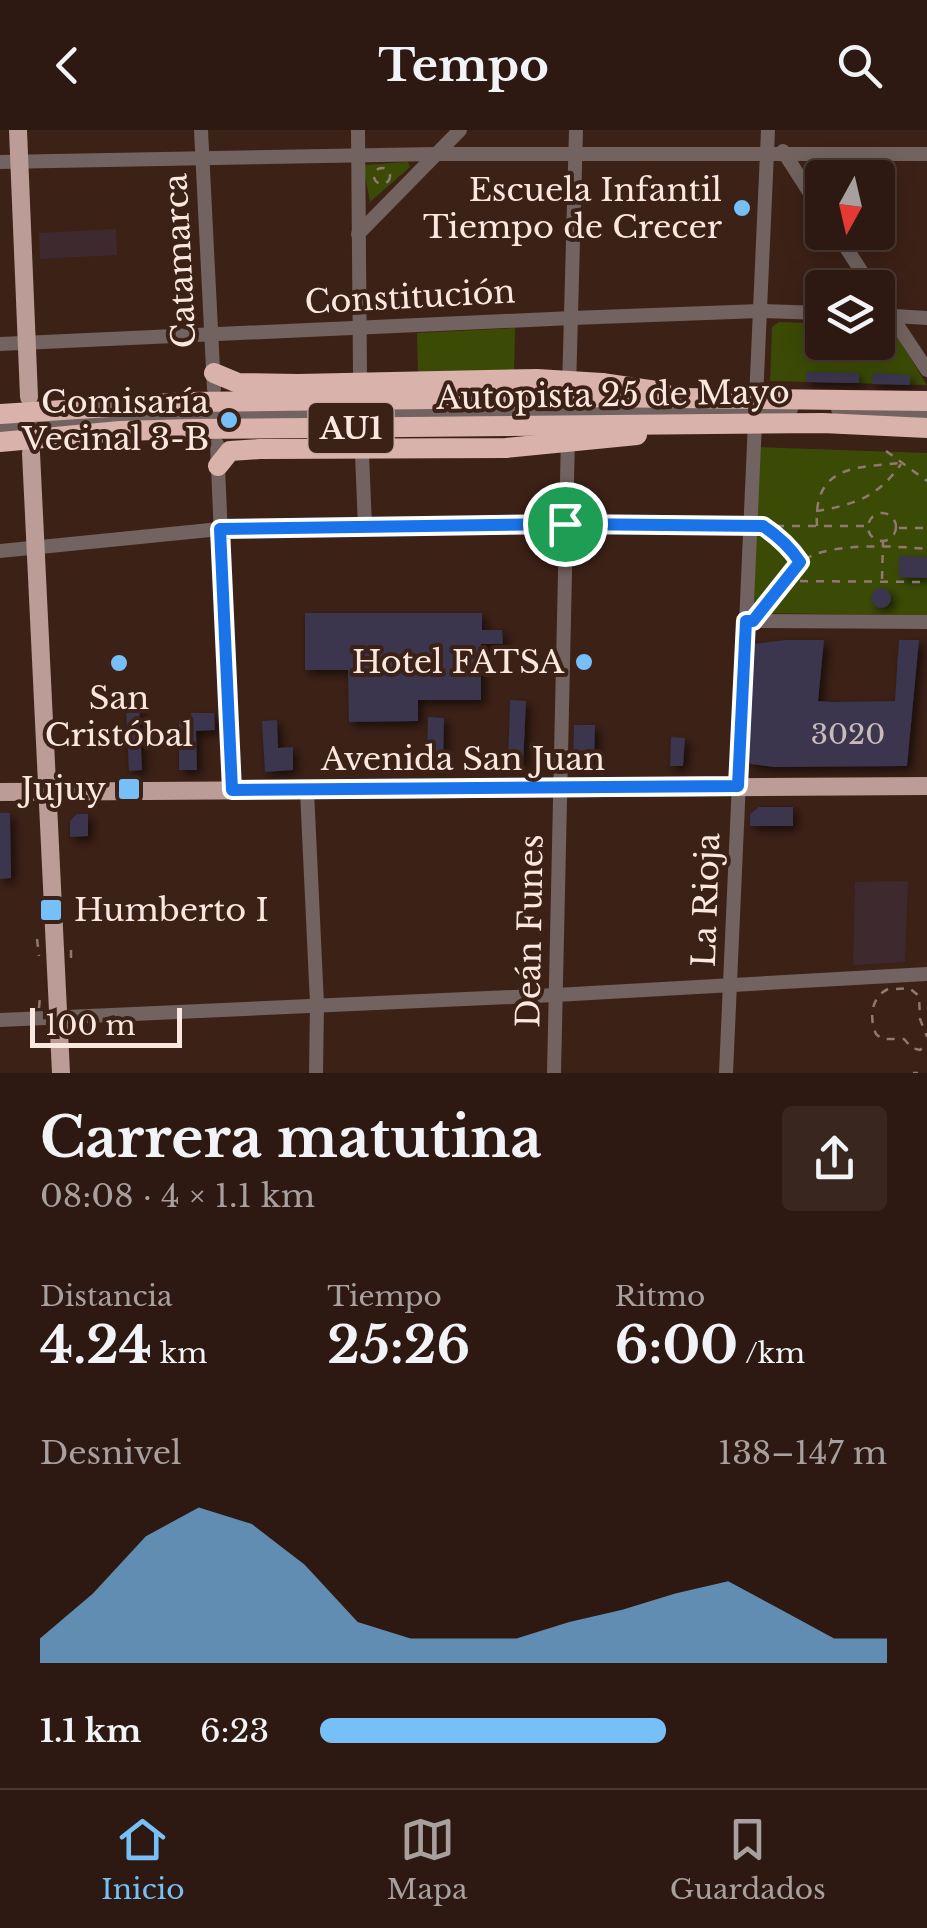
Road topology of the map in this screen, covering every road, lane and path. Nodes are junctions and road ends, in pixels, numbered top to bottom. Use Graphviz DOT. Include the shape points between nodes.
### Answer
graph roads {
  1 [pos="18,130"];
  2 [pos="201,130"];
  3 [pos="358,130"];
  4 [pos="460,130"];
  5 [pos="576,130"];
  6 [pos="769,130"];
  7 [pos="436,154"];
  8 [pos="576,154"];
  9 [pos="927,154"];
  10 [pos="767,156"];
  11 [pos="786,156"];
  12 [pos="358,157"];
  13 [pos="202,159"];
  14 [pos="9,162"];
  15 [pos="805,186"];
  16 [pos="358,234"];
  17 [pos="760,310"];
  18 [pos="805,312"];
  19 [pos="895,316"];
  20 [pos="572,318"];
  21 [pos="927,318"];
  22 [pos="359,328"];
  23 [pos="895,329"];
  24 [pos="211,334"];
  25 [pos="26,343"];
  26 [pos="0,344"];
  27 [pos="927,370"];
  28 [pos="360,375"];
  29 [pos="214,381"];
  30 [pos="29,398"];
  31 [pos="694,398"];
  32 [pos="927,400"];
  33 [pos="927,413"];
  34 [pos="0,414"];
  35 [pos="704,425"];
  36 [pos="0,426"];
  37 [pos="927,428"];
  38 [pos="0,442"];
  39 [pos="218,444"];
  40 [pos="886,452"];
  41 [pos="31,454"];
  42 [pos="362,454"];
  43 [pos="902,463"];
  44 [pos="218,466"];
  45 [pos="927,481"];
  46 [pos="816,512"];
  47 [pos="565,524"];
  48 [pos="756,526"];
  49 [pos="817,526"];
  50 [pos="868,526"];
  51 [pos="365,528"];
  52 [pos="896,528"];
  53 [pos="927,528"];
  54 [pos="220,529"];
  55 [pos="883,540"];
  56 [pos="35,548"];
  57 [pos="882,548"];
  58 [pos="927,549"];
  59 [pos="0,552"];
  60 [pos="800,562"];
  61 [pos="784,581"];
  62 [pos="882,582"];
  63 [pos="927,582"];
  64 [pos="749,621"];
  65 [pos="927,622"];
  66 [pos="738,786"];
  67 [pos="927,786"];
  68 [pos="561,789"];
  69 [pos="232,790"];
  70 [pos="47,791"];
  71 [pos="307,791"];
  72 [pos="0,792"];
  73 [pos="38,940"];
  74 [pos="71,944"];
  75 [pos="39,956"];
  76 [pos="71,958"];
  77 [pos="927,974"];
  78 [pos="730,984"];
  79 [pos="556,996"];
  80 [pos="317,1004"];
  81 [pos="58,1019"];
  82 [pos="0,1020"];
  83 [pos="927,1037"];
  84 [pos="926,1047"];
  85 [pos="61,1073"];
  86 [pos="316,1073"];
  87 [pos="554,1073"];
  88 [pos="726,1073"];
  1 -- 14 [label="main road"];
  2 -- 13 [label="street, Catamarca"];
  3 -- 12 [label="street"];
  4 -- 7 [label="street"];
  5 -- 8 [label="street, Deán Funes"];
  6 -- 10 [label="street, La Rioja"];
  6 -- 11 [label="street"];
  7 -- 8 [label="street"];
  7 -- 12 [label="street"];
  7 -- 16 [label="street"];
  8 -- 10 [label="street"];
  8 -- 20 [label="street, Deán Funes"];
  9 -- 11 [label="street"];
  10 -- 11 [label="street"];
  10 -- 17 [label="street, La Rioja"];
  11 -- 15 [label="street"];
  12 -- 13 [label="street"];
  12 -- 16 [label="street"];
  13 -- 14 [label="street"];
  13 -- 24 [label="street, Catamarca"];
  14 -- 25 [label="main road"];
  16 -- 22 [label="street"];
  17 -- 18 [label="street, Constitución"];
  17 -- 20 [label="street, Constitución"];
  17 -- 48 [label="street, La Rioja"];
  19 -- 21 [label="street"];
  20 -- 22 [label="street, Constitución"];
  20 -- 47 [label="street, Deán Funes"];
  22 -- 24 [label="street, Constitución"];
  22 -- 28 [label="street"];
  23 -- 27 [label="street"];
  24 -- 25 [label="street, Constitución"];
  24 -- 29 [label="street, Catamarca"];
  25 -- 26 [label="street, Constitución"];
  25 -- 30 [label="main road"];
  29 -- 31 [label="highway, bridge" via="537,379"];
  31 -- 32 [label="highway, Autopista 25 de Mayo / AU1, bridge"];
  31 -- 34 [label="highway, Autopista 25 de Mayo / AU1, bridge" via="188,402"];
  33 -- 36 [label="street, bridge" via="121,417"];
  35 -- 37 [label="highway, Autopista 25 de Mayo / AU1, bridge"];
  35 -- 38 [label="highway, Autopista 25 de Mayo / AU1, bridge" via="120,431"];
  35 -- 44 [label="highway, bridge" via="545,446 260,449 230,452"];
  39 -- 44 [label="street"];
  40 -- 43 [label="path"];
  41 -- 56 [label="main road"];
  42 -- 51 [label="street"];
  43 -- 45 [label="path"];
  43 -- 46 [label="path" via="866,499"];
  43 -- 46 [label="path" via="835,475"];
  44 -- 54 [label="street"];
  46 -- 49 [label="path"];
  47 -- 48 [label="street"];
  47 -- 51 [label="street"];
  47 -- 68 [label="street, Deán Funes"];
  48 -- 49 [label="path"];
  48 -- 60 [label="path" via="780,537"];
  48 -- 64 [label="street, La Rioja"];
  49 -- 50 [label="path"];
  50 -- 52 [label="path" via="884,513"];
  50 -- 55 [label="path"];
  51 -- 54 [label="street"];
  52 -- 53 [label="path"];
  52 -- 55 [label="path"];
  54 -- 56 [label="street"];
  54 -- 69 [label="street"];
  55 -- 57 [label="path"];
  56 -- 59 [label="street"];
  56 -- 70 [label="main road"];
  57 -- 58 [label="path"];
  57 -- 60 [label="path" via="818,553"];
  57 -- 62 [label="path"];
  60 -- 61 [label="path"];
  61 -- 62 [label="path"];
  61 -- 64 [label="path"];
  62 -- 63 [label="path"];
  64 -- 65 [label="street"];
  64 -- 66 [label="street, La Rioja"];
  66 -- 67 [label="main road, Avenida San Juan"];
  66 -- 68 [label="main road, Avenida San Juan"];
  66 -- 78 [label="street, La Rioja"];
  68 -- 71 [label="main road, Avenida San Juan"];
  68 -- 79 [label="street, Deán Funes"];
  69 -- 70 [label="main road, Avenida San Juan"];
  69 -- 71 [label="main road, Avenida San Juan"];
  70 -- 72 [label="main road, Avenida San Juan"];
  70 -- 81 [label="main road"];
  71 -- 80 [label="street"];
  73 -- 75 [label="path"];
  74 -- 76 [label="path"];
  77 -- 78 [label="street"];
  78 -- 79 [label="street"];
  78 -- 88 [label="street, La Rioja"];
  79 -- 80 [label="street"];
  79 -- 87 [label="street, Deán Funes"];
  80 -- 81 [label="street"];
  80 -- 86 [label="street"];
  81 -- 82 [label="street"];
  81 -- 85 [label="main road"];
  83 -- 84 [label="path" via="919,996 909,988 882,992 872,1013 876,1034"];
}
